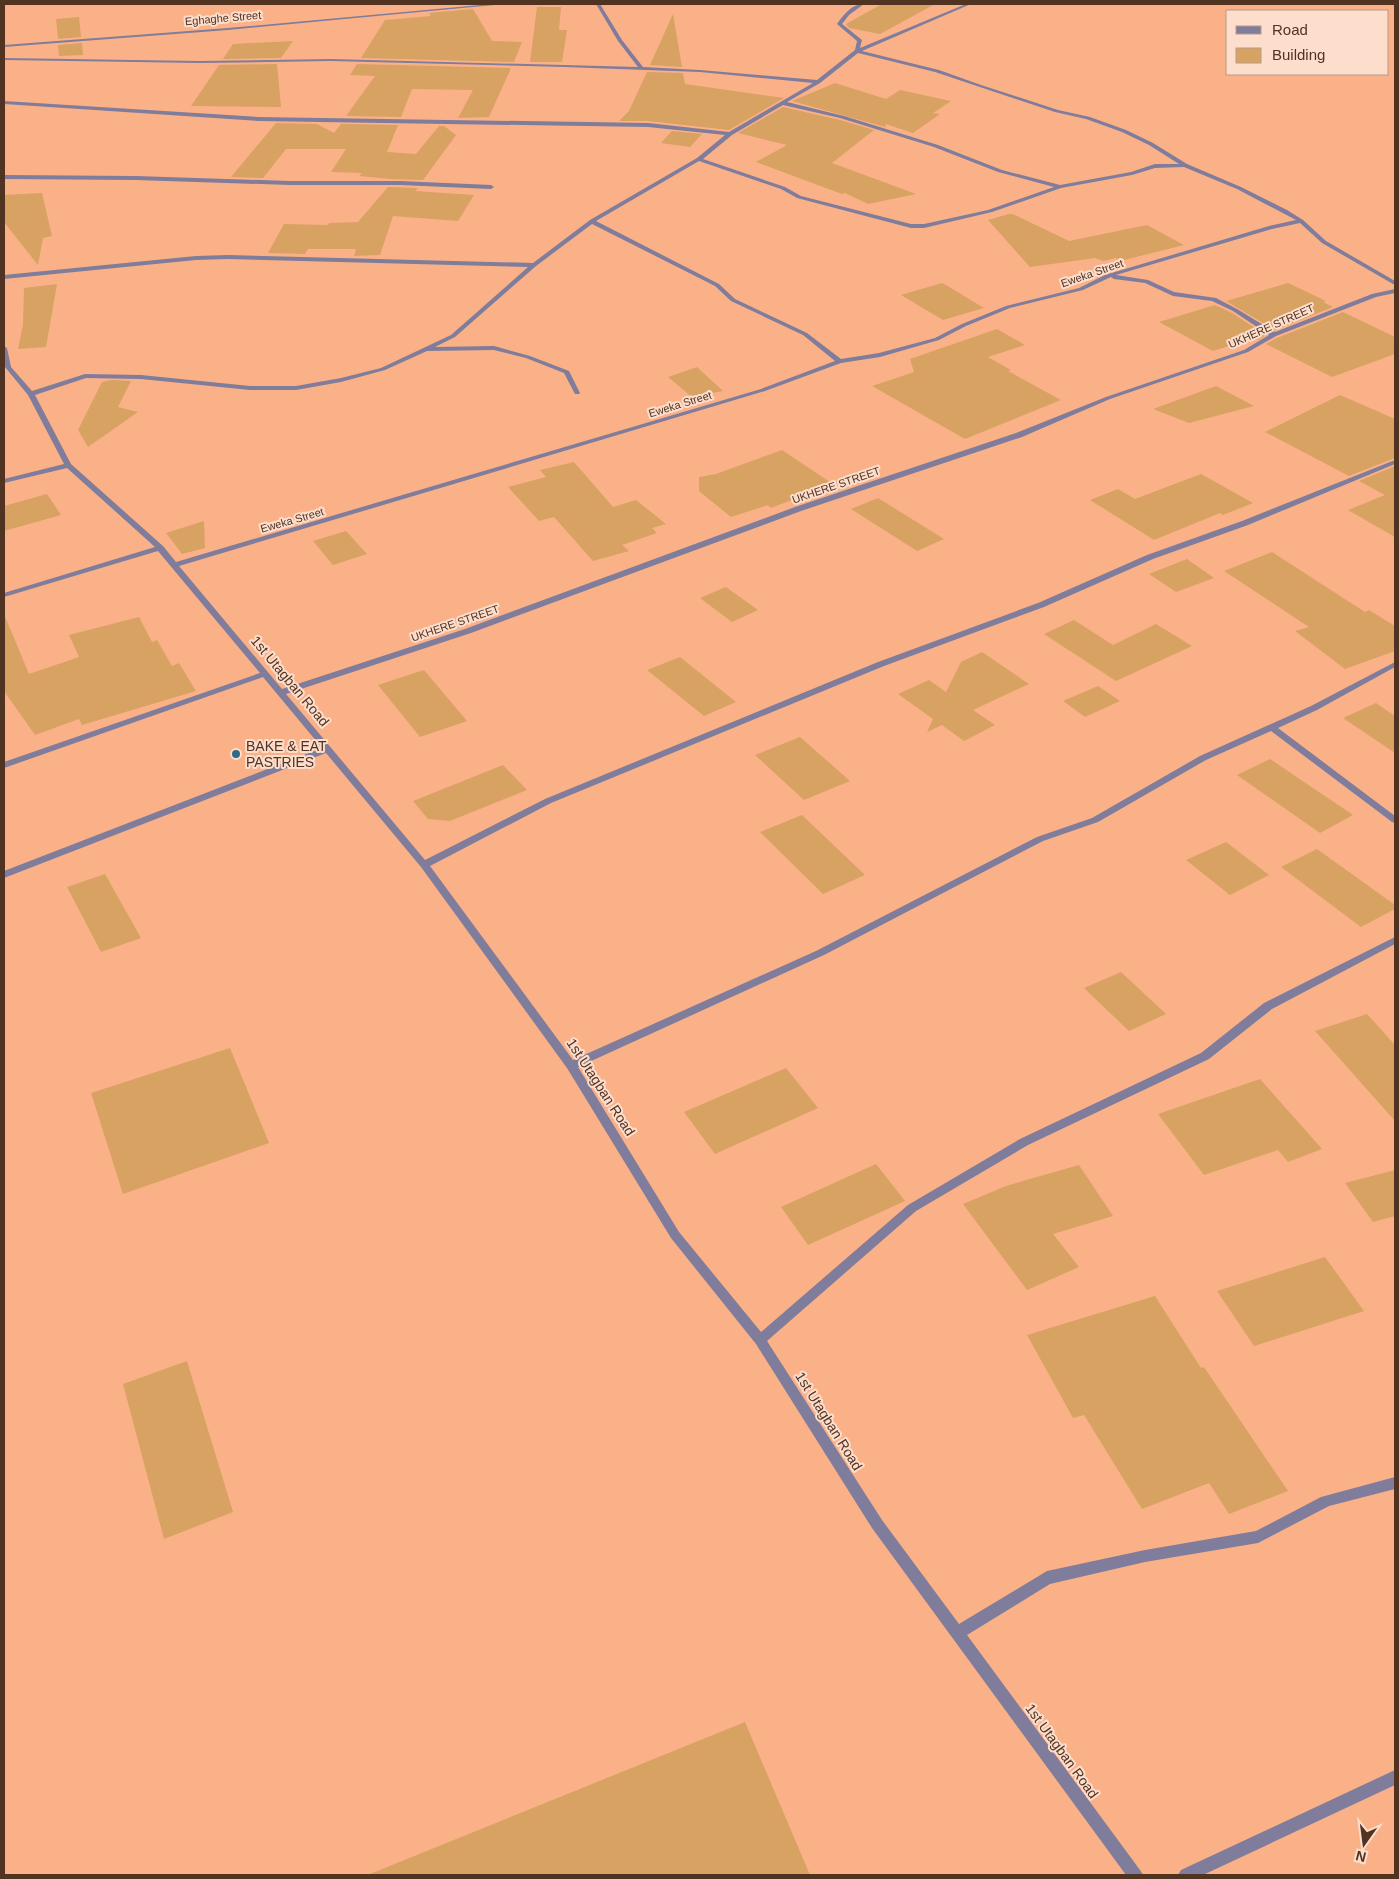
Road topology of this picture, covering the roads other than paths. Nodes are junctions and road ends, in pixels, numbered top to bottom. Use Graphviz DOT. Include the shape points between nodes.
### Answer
graph roads {
  1 [pos="503,4"];
  2 [pos="598,4"];
  3 [pos="858,4"];
  4 [pos="969,4"];
  5 [pos="4,46"];
  6 [pos="857,51"];
  7 [pos="4,59"];
  8 [pos="642,69"];
  9 [pos="818,82"];
  10 [pos="4,102"];
  11 [pos="783,103"];
  12 [pos="730,134"];
  13 [pos="699,159"];
  14 [pos="1185,165"];
  15 [pos="4,177"];
  16 [pos="491,187"];
  17 [pos="1060,187"];
  18 [pos="592,221"];
  19 [pos="1301,221"];
  20 [pos="534,265"];
  21 [pos="1108,276"];
  22 [pos="4,277"];
  23 [pos="1395,283"];
  24 [pos="1395,291"];
  25 [pos="1274,335"];
  26 [pos="4,348"];
  27 [pos="426,349"];
  28 [pos="840,361"];
  29 [pos="10,375"];
  30 [pos="577,393"];
  31 [pos="31,394"];
  32 [pos="1395,462"];
  33 [pos="68,465"];
  34 [pos="4,481"];
  35 [pos="160,548"];
  36 [pos="174,565"];
  37 [pos="4,595"];
  38 [pos="1395,664"];
  39 [pos="265,674"];
  40 [pos="280,693"];
  41 [pos="1271,726"];
  42 [pos="327,749"];
  43 [pos="4,764"];
  44 [pos="1395,820"];
  45 [pos="424,865"];
  46 [pos="4,875"];
  47 [pos="1395,940"];
  48 [pos="571,1065"];
  49 [pos="760,1340"];
  50 [pos="1395,1483"];
  51 [pos="958,1633"];
  52 [pos="1395,1777"];
  53 [pos="1135,1875"];
  54 [pos="1186,1875"];
  1 -- 5 [label="street, Eghaghe Street"];
  2 -- 8 [label="street" via="620,41"];
  3 -- 6 [label="street" via="839,24 860,41"];
  4 -- 6 [label="street"];
  6 -- 9 [label="street"];
  6 -- 14 [label="street" via="936,71 1088,118 1151,144"];
  7 -- 8 [label="street" via="331,60"];
  8 -- 9 [label="street"];
  9 -- 11 [label="street"];
  10 -- 12 [label="street" via="223,117 648,126"];
  11 -- 12 [label="street"];
  11 -- 17 [label="street" via="842,117 936,146 1000,171"];
  12 -- 13 [label="street"];
  13 -- 17 [label="street" via="783,188 799,197 911,226 990,211"];
  13 -- 18 [label="street"];
  14 -- 17 [label="street" via="1156,166"];
  14 -- 19 [label="street" via="1239,188"];
  15 -- 16 [label="street"];
  18 -- 20 [label="street"];
  18 -- 28 [label="street" via="717,285 733,300 805,334"];
  19 -- 21 [label="street, Eweka Street"];
  19 -- 23 [label="street" via="1324,242"];
  20 -- 22 [label="street" via="228,257"];
  20 -- 27 [label="street" via="453,336"];
  21 -- 25 [label="street" via="1146,281 1173,294 1214,299"];
  21 -- 28 [label="street, Eweka Street" via="1081,289 1008,307 964,324 937,339 880,355"];
  24 -- 25 [label="street, UKHERE STREET" via="1374,295"];
  25 -- 40 [label="street, UKHERE STREET" via="1246,351 1108,398 1019,435 798,509 468,631"];
  26 -- 29 [label="street, 1st Utagban Road"];
  27 -- 30 [label="street" via="494,348 528,357 567,372"];
  27 -- 31 [label="street" via="384,369 296,388 250,388 141,377 85,376"];
  28 -- 36 [label="street, Eweka Street" via="763,390 613,436 521,460 424,492"];
  29 -- 31 [label="street, 1st Utagban Road"];
  31 -- 33 [label="street, 1st Utagban Road"];
  32 -- 45 [label="street" via="1245,524 1150,557 1041,605 881,664 548,801"];
  33 -- 34 [label="street"];
  33 -- 35 [label="street, 1st Utagban Road"];
  35 -- 36 [label="street, 1st Utagban Road"];
  35 -- 37 [label="street"];
  36 -- 39 [label="street, 1st Utagban Road"];
  38 -- 41 [label="street" via="1314,708"];
  39 -- 40 [label="street, 1st Utagban Road"];
  39 -- 43 [label="street"];
  40 -- 42 [label="street, 1st Utagban Road"];
  41 -- 44 [label="street"];
  41 -- 48 [label="street" via="1203,758 1095,820 1040,839 820,953"];
  42 -- 45 [label="street, 1st Utagban Road"];
  42 -- 46 [label="street"];
  45 -- 48 [label="street, 1st Utagban Road"];
  47 -- 49 [label="street" via="1268,1006 1205,1056 1024,1142 912,1208"];
  48 -- 49 [label="street, 1st Utagban Road" via="675,1235"];
  49 -- 51 [label="street, 1st Utagban Road" via="877,1524"];
  50 -- 51 [label="street" via="1326,1501 1258,1537 1145,1556 1047,1578"];
  51 -- 53 [label="street, 1st Utagban Road"];
  52 -- 54 [label="street"];
}
